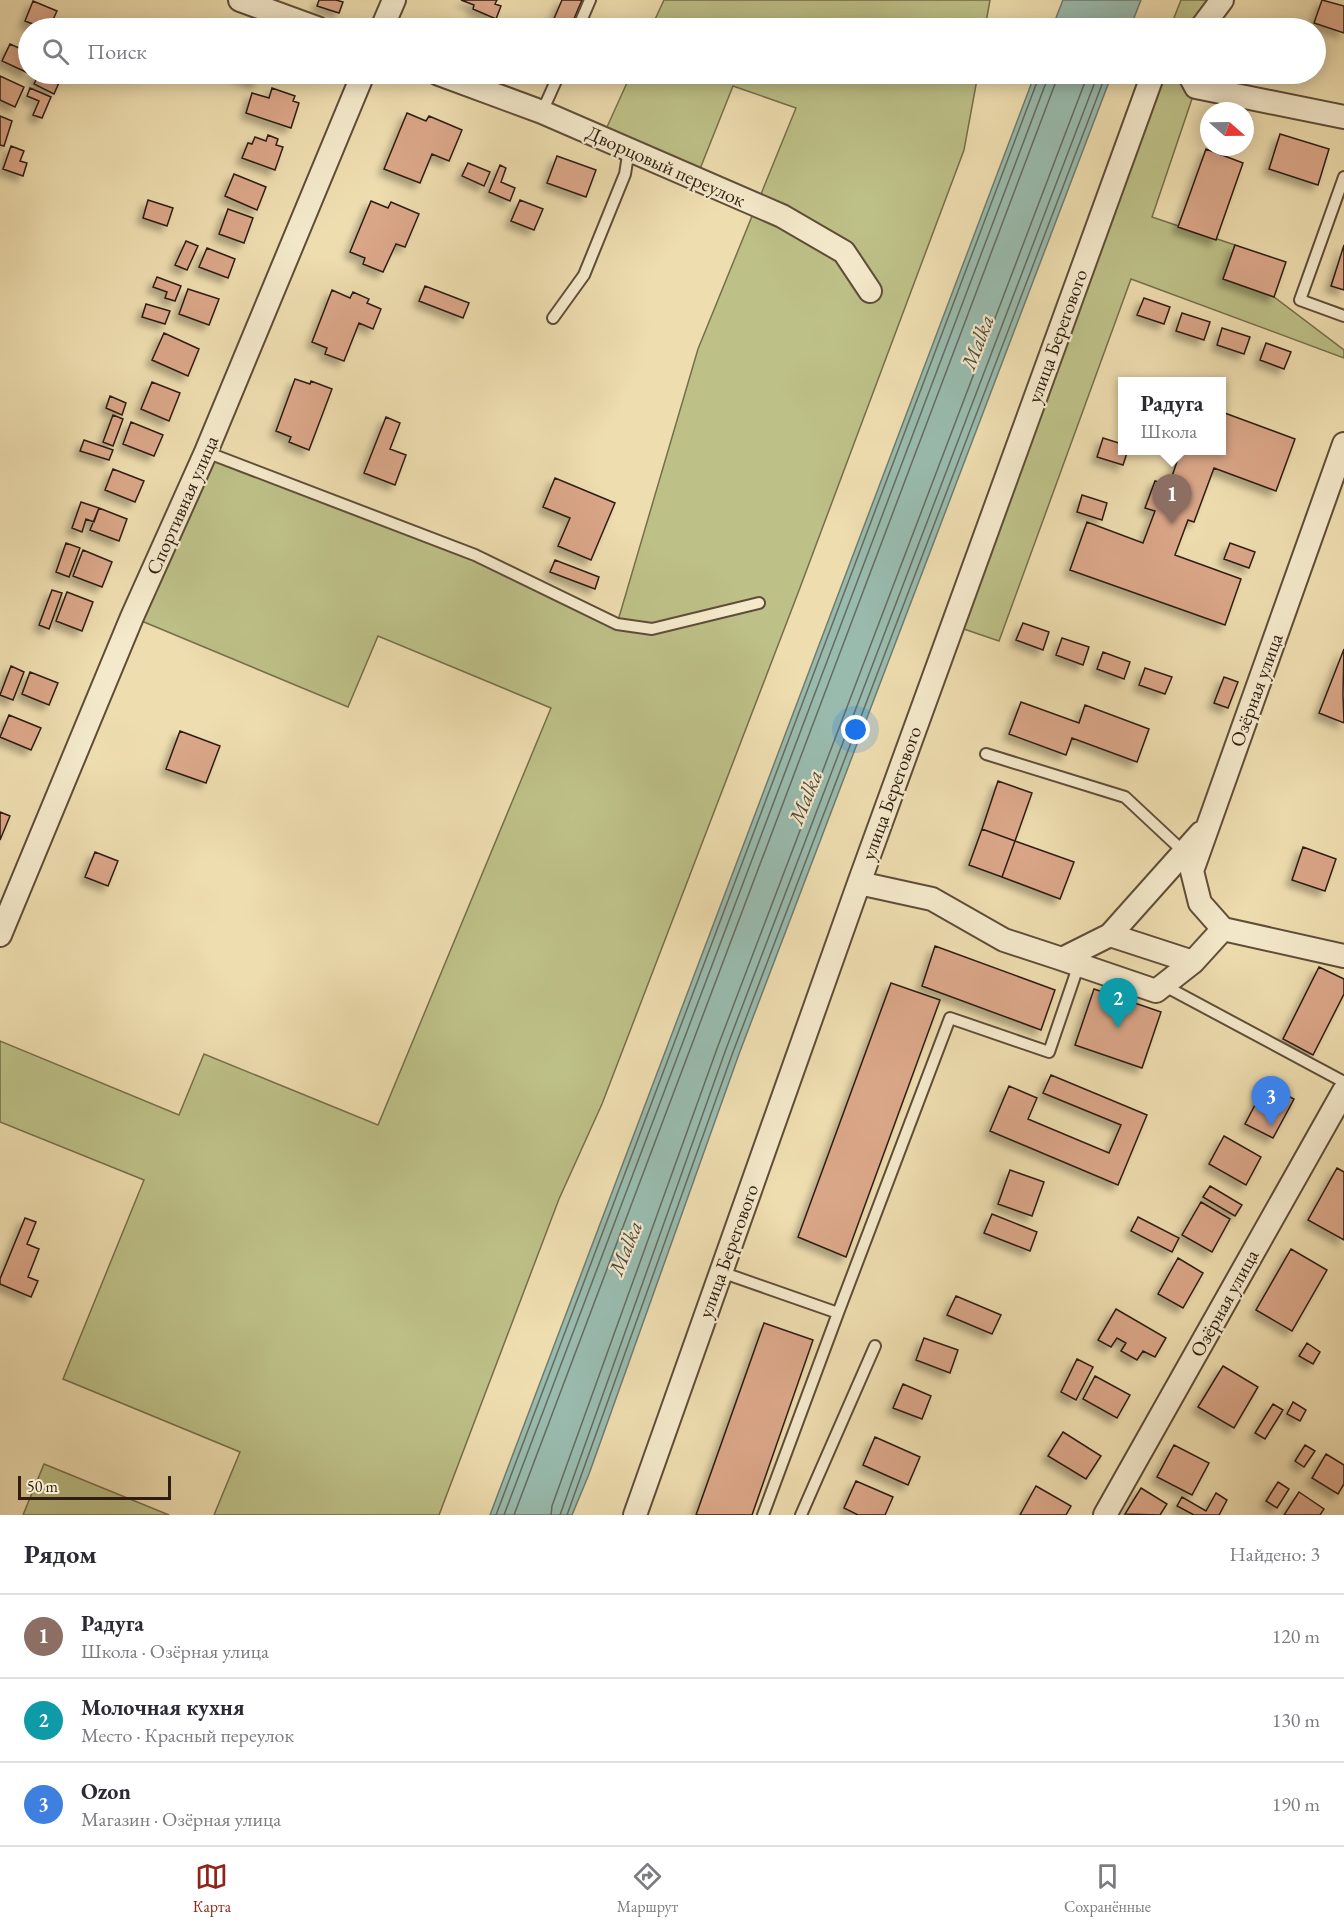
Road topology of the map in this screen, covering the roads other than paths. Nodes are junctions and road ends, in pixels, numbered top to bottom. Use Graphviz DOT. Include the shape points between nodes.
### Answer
graph roads {
  1 [pos="240,0"];
  2 [pos="394,0"];
  3 [pos="590,0"];
  4 [pos="1222,0"];
  5 [pos="290,18"];
  6 [pos="386,18"];
  7 [pos="582,18"];
  8 [pos="1208,18"];
  9 [pos="359,84"];
  10 [pos="466,84"];
  11 [pos="555,84"];
  12 [pos="1149,84"];
  13 [pos="1194,84"];
  14 [pos="542,112"];
  15 [pos="1344,117"];
  16 [pos="629,149"];
  17 [pos="1344,177"];
  18 [pos="870,291"];
  19 [pos="1344,316"];
  20 [pos="553,318"];
  21 [pos="1344,444"];
  22 [pos="206,452"];
  23 [pos="759,603"];
  24 [pos="986,754"];
  25 [pos="1188,861"];
  26 [pos="859,883"];
  27 [pos="1223,929"];
  28 [pos="0,935"];
  29 [pos="1110,935"];
  30 [pos="1344,956"];
  31 [pos="1071,961"];
  32 [pos="1193,962"];
  33 [pos="1163,985"];
  34 [pos="1344,1082"];
  35 [pos="1344,1091"];
  36 [pos="721,1272"];
  37 [pos="838,1313"];
  38 [pos="875,1346"];
  39 [pos="634,1515"];
  40 [pos="763,1515"];
  41 [pos="801,1515"];
  42 [pos="1104,1515"];
  1 -- 5 [label="street"];
  2 -- 6 [label="street"];
  3 -- 7 [label="lane"];
  4 -- 8 [label="street"];
  9 -- 22 [label="street, Спортивная улица"];
  10 -- 14 [label="street, Дворцовый переулок"];
  11 -- 14 [label="lane"];
  12 -- 26 [label="street, улица Берегового"];
  13 -- 15 [label="street"];
  14 -- 16 [label="street, Дворцовый переулок"];
  16 -- 18 [label="street, Дворцовый переулок" via="782,216 844,252"];
  16 -- 20 [label="lane" via="625,174 584,275"];
  17 -- 19 [label="lane" via="1300,300"];
  21 -- 25 [label="street, Озёрная улица" via="1210,823"];
  22 -- 23 [label="lane" via="475,555 617,624 652,629"];
  22 -- 28 [label="street, Спортивная улица" via="132,617"];
  24 -- 25 [label="lane" via="1125,797"];
  25 -- 27 [label="street" via="1200,903"];
  25 -- 29 [label="street"];
  26 -- 31 [label="street" via="932,899 1004,940"];
  26 -- 36 [label="street, улица Берегового"];
  27 -- 30 [label="street"];
  27 -- 32 [label="street"];
  29 -- 31 [label="street"];
  29 -- 32 [label="street"];
  31 -- 33 [label="street" via="1156,991"];
  31 -- 37 [label="lane" via="1049,1052 950,1018"];
  32 -- 33 [label="street"];
  33 -- 34 [label="lane"];
  35 -- 42 [label="street, Озёрная улица"];
  36 -- 37 [label="lane"];
  36 -- 39 [label="street, улица Берегового"];
  37 -- 40 [label="lane"];
  38 -- 41 [label="lane"];
}
